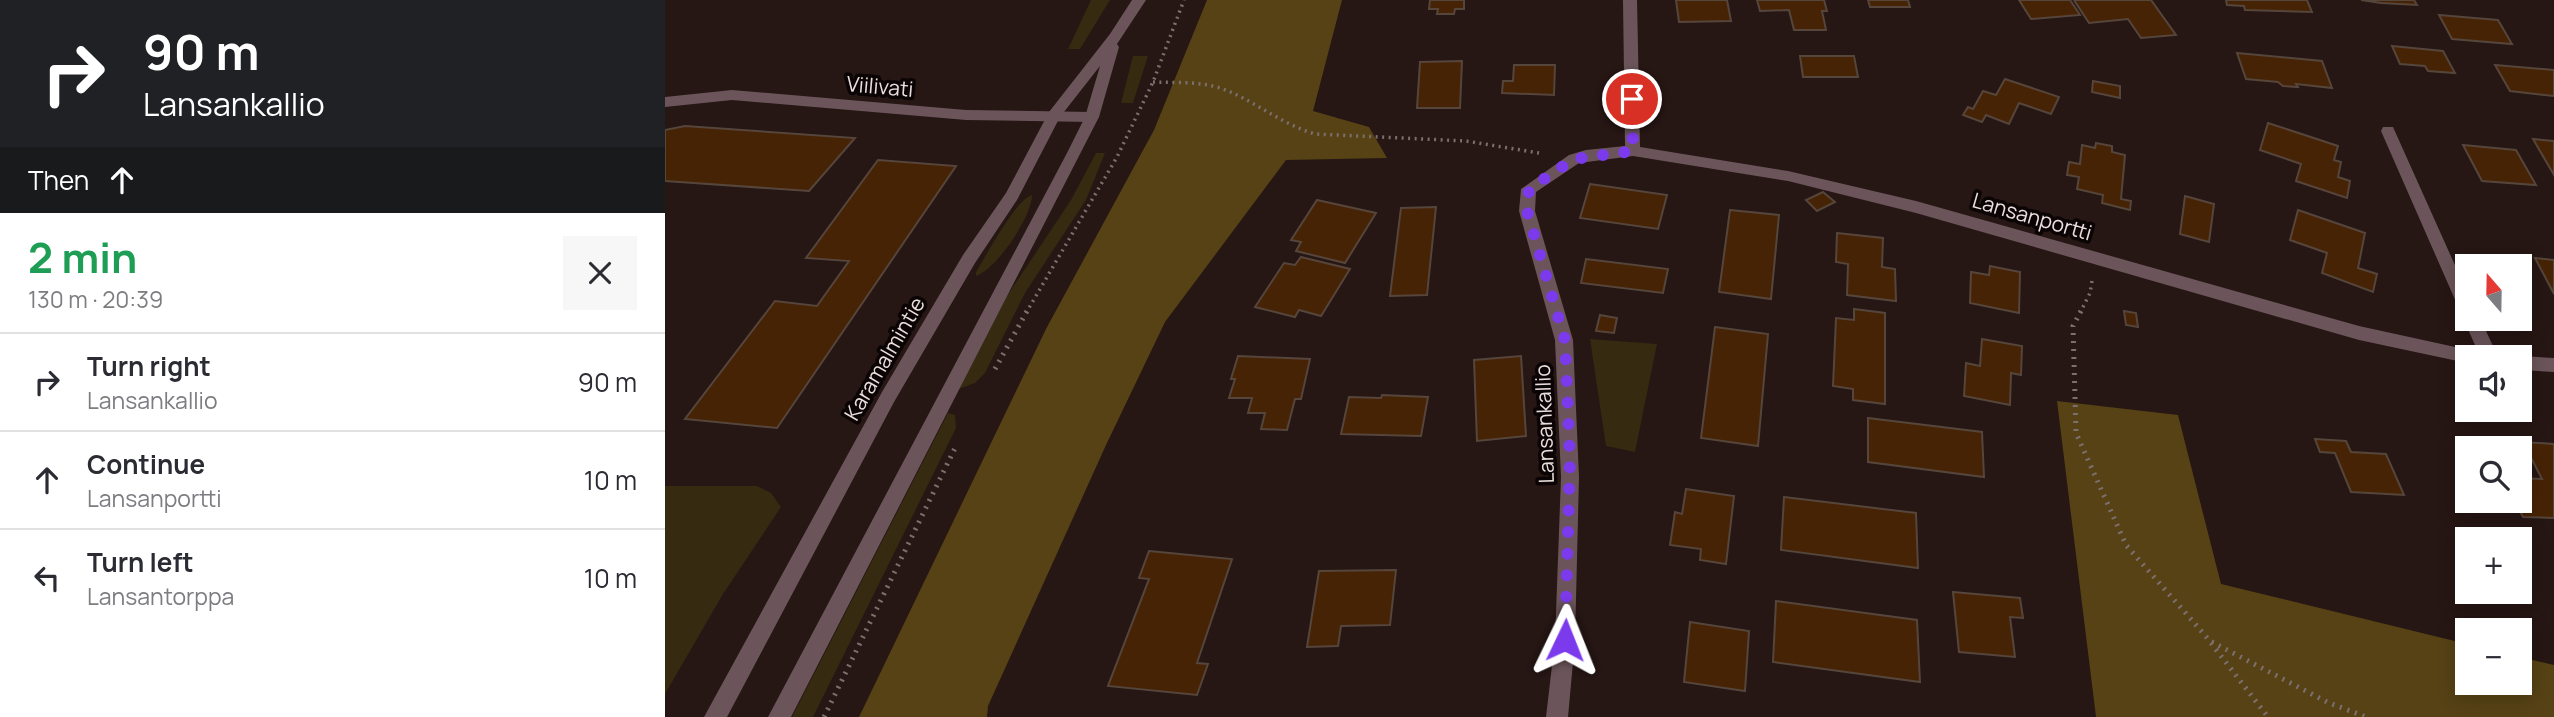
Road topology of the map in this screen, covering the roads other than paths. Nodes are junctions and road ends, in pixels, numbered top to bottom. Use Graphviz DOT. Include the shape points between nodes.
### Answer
graph roads {
  1 [pos="1139,0"];
  2 [pos="1630,0"];
  3 [pos="1115,37"];
  4 [pos="665,102"];
  5 [pos="1054,115"];
  6 [pos="1091,117"];
  7 [pos="2388,131"];
  8 [pos="1633,151"];
  9 [pos="1574,159"];
  10 [pos="2455,283"];
  11 [pos="2455,354"];
  12 [pos="2532,364"];
  13 [pos="2554,365"];
  14 [pos="715,717"];
  15 [pos="779,717"];
  16 [pos="1557,717"];
  1 -- 3 [label="street, Karamalmintie"];
  2 -- 8 [label="street"];
  3 -- 5 [label="street, Karamalmintie"];
  3 -- 6 [label="street, Karamalmintie"];
  4 -- 5 [label="street, Viilivati" via="732,95 966,116"];
  5 -- 6 [label="street, Viilivati"];
  5 -- 14 [label="street, Karamalmintie" via="1011,196 888,397"];
  6 -- 15 [label="street, Karamalmintie"];
  7 -- 10 [label="street"];
  8 -- 9 [label="street, Lansanportti"];
  8 -- 11 [label="street, Lansanportti" via="1788,176 1916,207 2359,334"];
  9 -- 16 [label="street, Lansankallio" via="1529,189 1527,211 1565,340 1570,477 1565,640"];
  12 -- 13 [label="street"];
}
